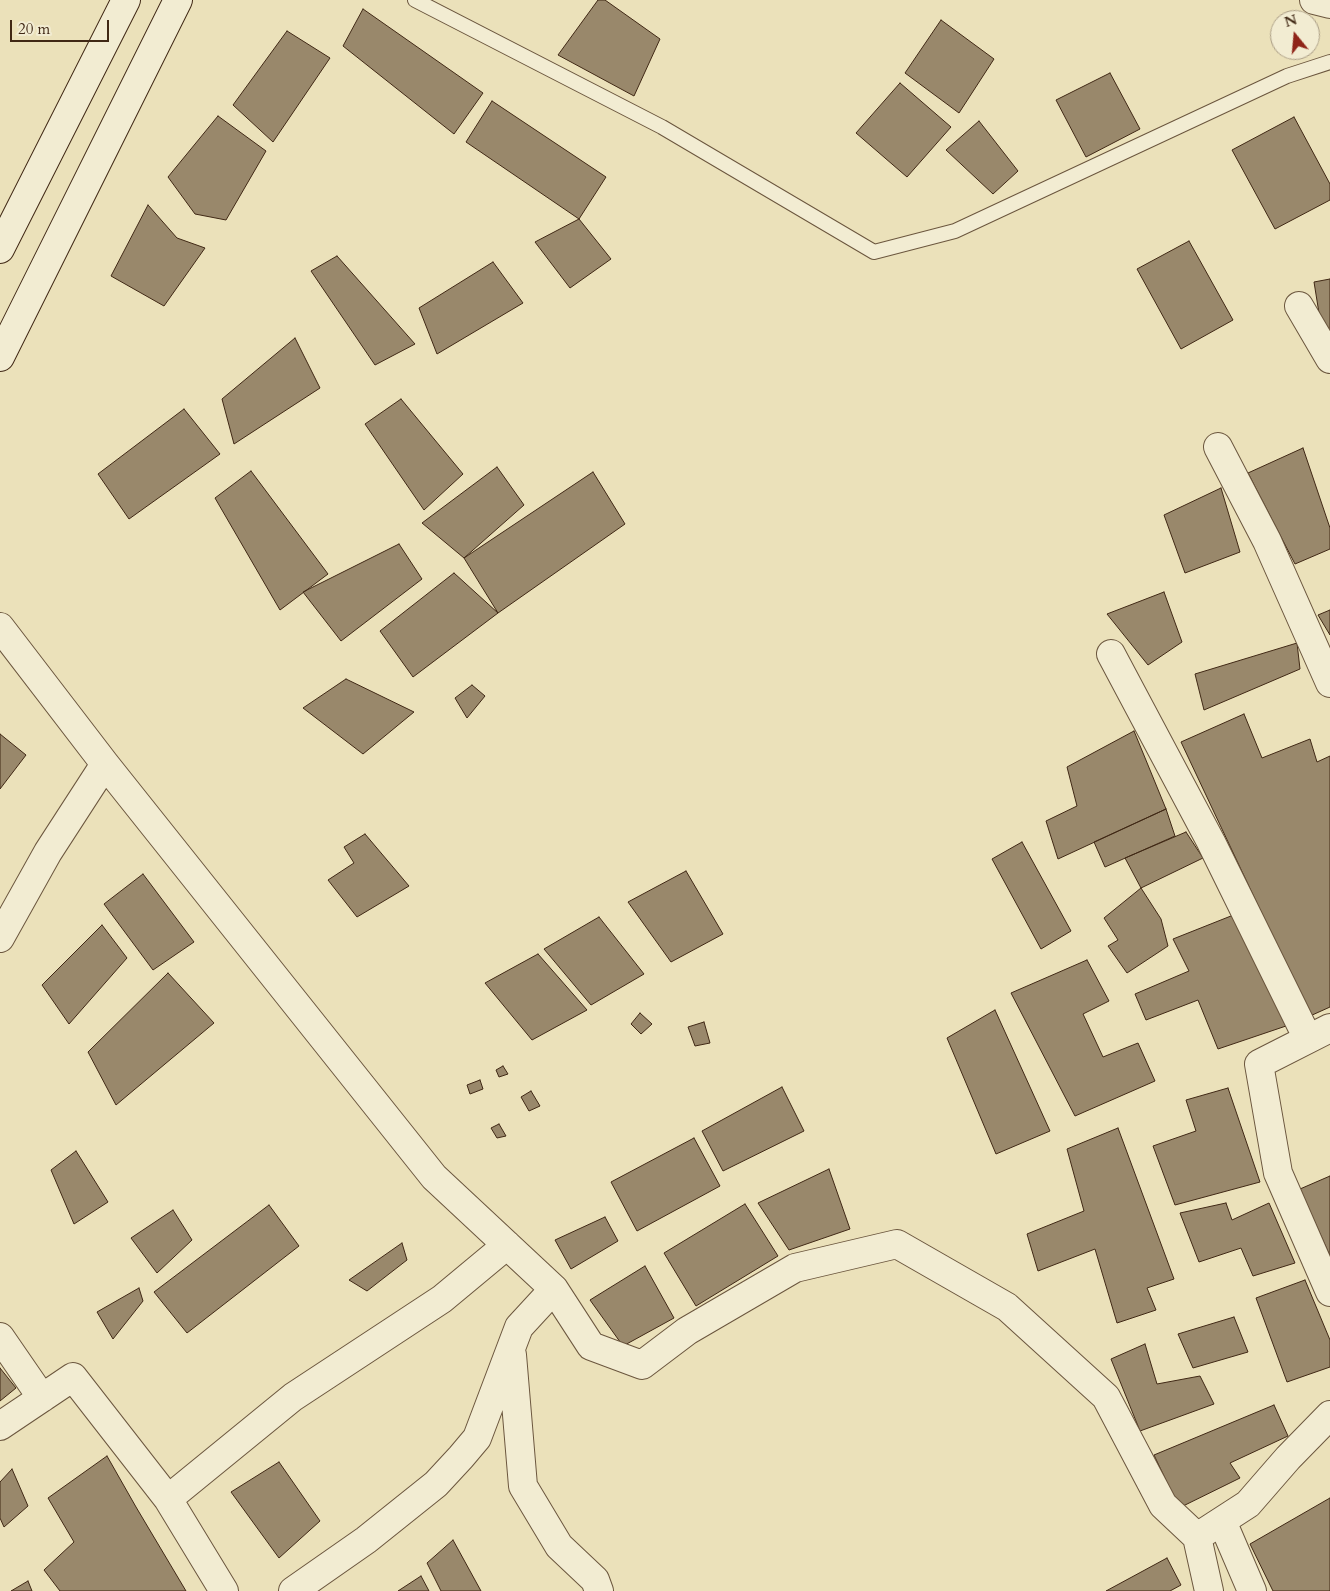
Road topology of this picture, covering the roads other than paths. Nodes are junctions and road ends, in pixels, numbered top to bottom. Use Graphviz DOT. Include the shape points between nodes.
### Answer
graph roads {
  1 [pos="126,0"];
  2 [pos="178,0"];
  3 [pos="415,0"];
  4 [pos="1314,0"];
  5 [pos="1330,4"];
  6 [pos="1330,62"];
  7 [pos="0,249"];
  8 [pos="1299,306"];
  9 [pos="0,356"];
  10 [pos="1330,359"];
  11 [pos="1218,448"];
  12 [pos="0,627"];
  13 [pos="1111,654"];
  14 [pos="1330,683"];
  15 [pos="105,764"];
  16 [pos="0,938"];
  17 [pos="1319,1033"];
  18 [pos="506,1245"];
  19 [pos="554,1289"];
  20 [pos="1330,1292"];
  21 [pos="0,1337"];
  22 [pos="511,1348"];
  23 [pos="42,1398"];
  24 [pos="1330,1415"];
  25 [pos="0,1426"];
  26 [pos="168,1499"];
  27 [pos="1222,1521"];
  28 [pos="1197,1537"];
  29 [pos="224,1591"];
  30 [pos="293,1591"];
  31 [pos="599,1591"];
  32 [pos="1209,1591"];
  33 [pos="1252,1591"];
  1 -- 7 [label="street"];
  2 -- 9 [label="street"];
  3 -- 6 [label="lane" via="662,126 874,252 955,231 1286,76"];
  4 -- 5 [label="street"];
  8 -- 10 [label="street"];
  11 -- 14 [label="street" via="1267,541"];
  12 -- 15 [label="street"];
  13 -- 17 [label="street" via="1211,842"];
  15 -- 16 [label="street" via="48,852"];
  15 -- 18 [label="street" via="434,1177"];
  17 -- 20 [label="street" via="1259,1064 1278,1173"];
  18 -- 19 [label="street"];
  18 -- 26 [label="street" via="442,1299 293,1397"];
  19 -- 22 [label="street" via="519,1327"];
  19 -- 28 [label="street" via="591,1346 642,1364 688,1331 795,1268 897,1244 1007,1306 1106,1397 1163,1504"];
  21 -- 23 [label="street"];
  22 -- 30 [label="street" via="477,1438 462,1457 436,1484 366,1540"];
  22 -- 31 [label="street" via="523,1486 559,1546 595,1580"];
  23 -- 25 [label="street"];
  23 -- 26 [label="street" via="73,1377"];
  24 -- 27 [label="street" via="1248,1504"];
  26 -- 29 [label="street"];
  27 -- 28 [label="street"];
  27 -- 33 [label="street"];
  28 -- 32 [label="street"];
}
